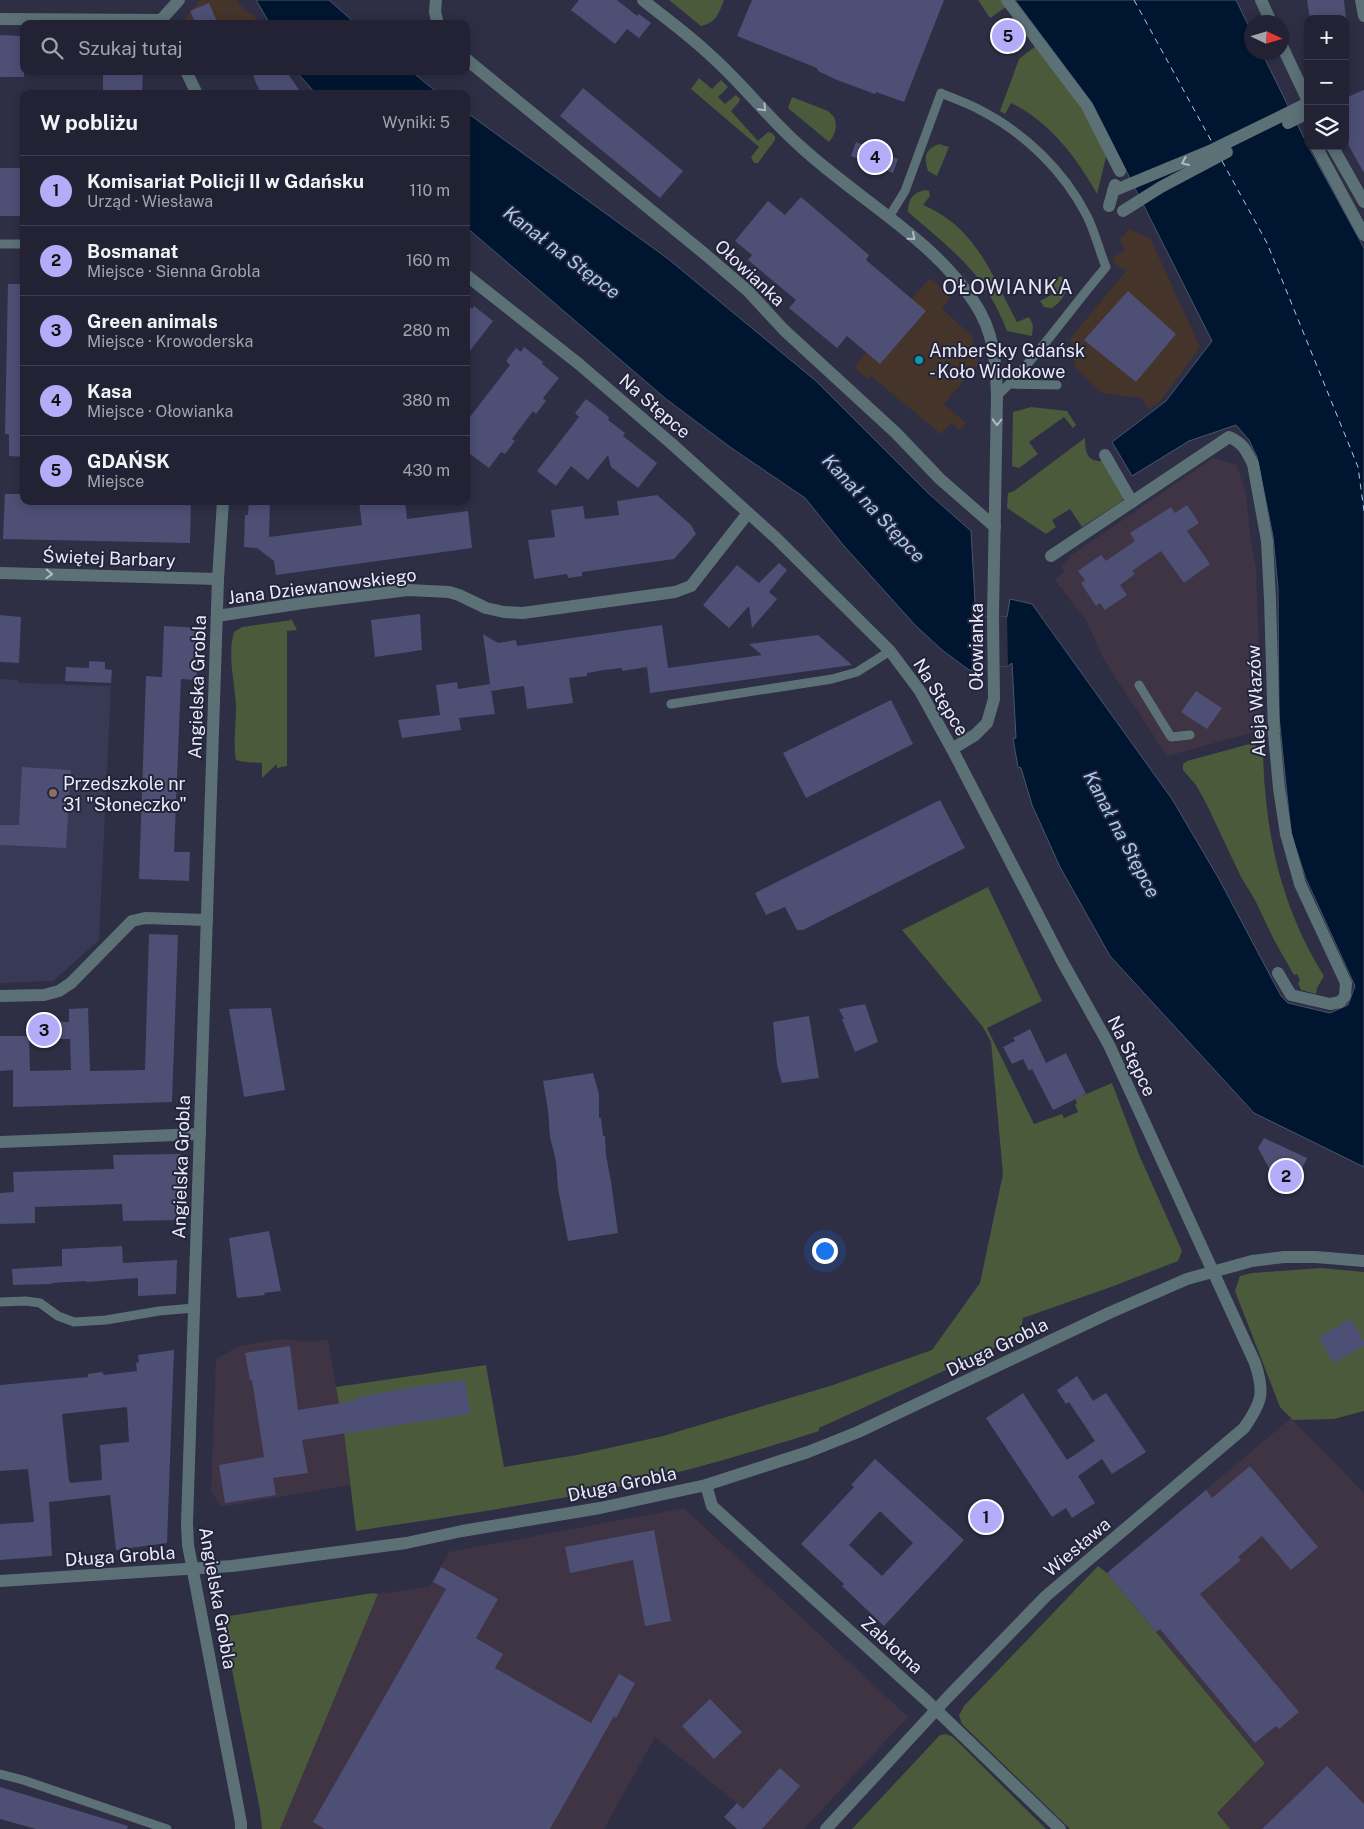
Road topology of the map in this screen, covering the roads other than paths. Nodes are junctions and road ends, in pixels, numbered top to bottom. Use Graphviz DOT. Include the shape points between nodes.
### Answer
graph roads {
  1 [pos="179,0"];
  2 [pos="436,0"];
  3 [pos="643,0"];
  4 [pos="1007,0"];
  5 [pos="1261,0"];
  6 [pos="1361,0"];
  7 [pos="1268,15"];
  8 [pos="1364,16"];
  9 [pos="0,19"];
  10 [pos="54,20"];
  11 [pos="164,20"];
  12 [pos="437,20"];
  13 [pos="1288,60"];
  14 [pos="470,63"];
  15 [pos="188,75"];
  16 [pos="195,90"];
  17 [pos="1305,105"];
  18 [pos="1304,108"];
  19 [pos="1304,108"];
  20 [pos="1318,150"];
  21 [pos="1334,150"];
  22 [pos="1118,182"];
  23 [pos="1364,202"];
  24 [pos="889,217"];
  25 [pos="1364,235"];
  26 [pos="0,244"];
  27 [pos="20,244"];
  28 [pos="470,278"];
  29 [pos="1010,384"];
  30 [pos="1057,385"];
  31 [pos="997,396"];
  32 [pos="1105,455"];
  33 [pos="1132,502"];
  34 [pos="223,505"];
  35 [pos="748,513"];
  36 [pos="995,527"];
  37 [pos="1050,556"];
  38 [pos="0,573"];
  39 [pos="218,579"];
  40 [pos="217,616"];
  41 [pos="890,651"];
  42 [pos="1139,686"];
  43 [pos="671,704"];
  44 [pos="1190,735"];
  45 [pos="952,749"];
  46 [pos="207,920"];
  47 [pos="1278,973"];
  48 [pos="0,996"];
  49 [pos="200,1134"];
  50 [pos="0,1142"];
  51 [pos="1364,1261"];
  52 [pos="1212,1271"];
  53 [pos="0,1302"];
  54 [pos="194,1308"];
  55 [pos="706,1485"];
  56 [pos="192,1568"];
  57 [pos="0,1580"];
  58 [pos="936,1709"];
  59 [pos="0,1774"];
  60 [pos="167,1829"];
  61 [pos="241,1829"];
  62 [pos="826,1829"];
  63 [pos="1060,1829"];
  1 -- 11 [label="street"];
  2 -- 12 [label="street"];
  3 -- 24 [label="street, Ołowianka, one-way" via="711,55 800,146"];
  4 -- 22 [label="street" via="1088,106"];
  5 -- 7 [label="street"];
  6 -- 8 [label="street"];
  9 -- 10 [label="street"];
  13 -- 17 [label="street"];
  14 -- 36 [label="street, Ołowianka" via="748,292 940,479"];
  15 -- 16 [label="street"];
  18 -- 22 [label="street, one-way" via="1212,150"];
  19 -- 22 [label="street" via="1128,210 1107,207"];
  20 -- 25 [label="street"];
  21 -- 23 [label="street"];
  24 -- 29 [label="lane" via="905,191 941,94 980,109 1012,130 1045,157 1076,197 1106,267"];
  24 -- 31 [label="street, Ołowianka, one-way" via="932,254 960,284 985,320 996,362"];
  26 -- 27 [label="lane"];
  28 -- 35 [label="street, Na Stępce" via="579,364"];
  29 -- 30 [label="lane"];
  29 -- 31 [label="lane"];
  31 -- 36 [label="street, Ołowianka, one-way"];
  32 -- 33 [label="street"];
  33 -- 37 [label="street, Aleja Włazów"];
  33 -- 47 [label="street, Aleja Włazów" via="1229,437 1239,441 1253,464 1267,541 1274,734 1286,834 1300,884 1346,983 1345,996 1340,1002 1330,1004 1291,995"];
  34 -- 39 [label="street, Angielska Grobla"];
  35 -- 40 [label="street, Jana Dziewanowskiego" via="691,586 675,592 523,613 486,608 449,592 408,590"];
  35 -- 41 [label="street, Na Stępce"];
  36 -- 45 [label="street, Ołowianka" via="994,699 987,723"];
  38 -- 39 [label="street, Świętej Barbary, one-way"];
  39 -- 40 [label="street, Angielska Grobla"];
  40 -- 46 [label="street, Angielska Grobla"];
  41 -- 43 [label="lane" via="857,672"];
  41 -- 45 [label="street, Na Stępce" via="920,691"];
  42 -- 44 [label="lane" via="1172,737"];
  45 -- 52 [label="street, Na Stępce" via="1109,1045"];
  46 -- 48 [label="street" via="145,918 132,921 71,983 59,991 44,995"];
  46 -- 49 [label="street, Angielska Grobla"];
  49 -- 50 [label="street"];
  49 -- 54 [label="street, Angielska Grobla"];
  51 -- 52 [label="street, Długa Grobla" via="1284,1258 1252,1261"];
  52 -- 55 [label="street, Długa Grobla" via="1187,1278 1109,1313 858,1432"];
  52 -- 58 [label="street, Wiesława" via="1261,1381 1257,1410 1244,1428 1046,1596"];
  53 -- 54 [label="lane" via="40,1303 58,1316 74,1322"];
  54 -- 56 [label="street, Angielska Grobla" via="187,1523"];
  55 -- 56 [label="street, Długa Grobla" via="406,1543 232,1566"];
  55 -- 58 [label="street, Zabłotna" via="712,1506"];
  56 -- 57 [label="street, Długa Grobla"];
  56 -- 61 [label="street, Angielska Grobla"];
  58 -- 62 [label="street, Wiesława"];
  58 -- 63 [label="street, Zabłotna"];
  59 -- 60 [label="lane"];
}
